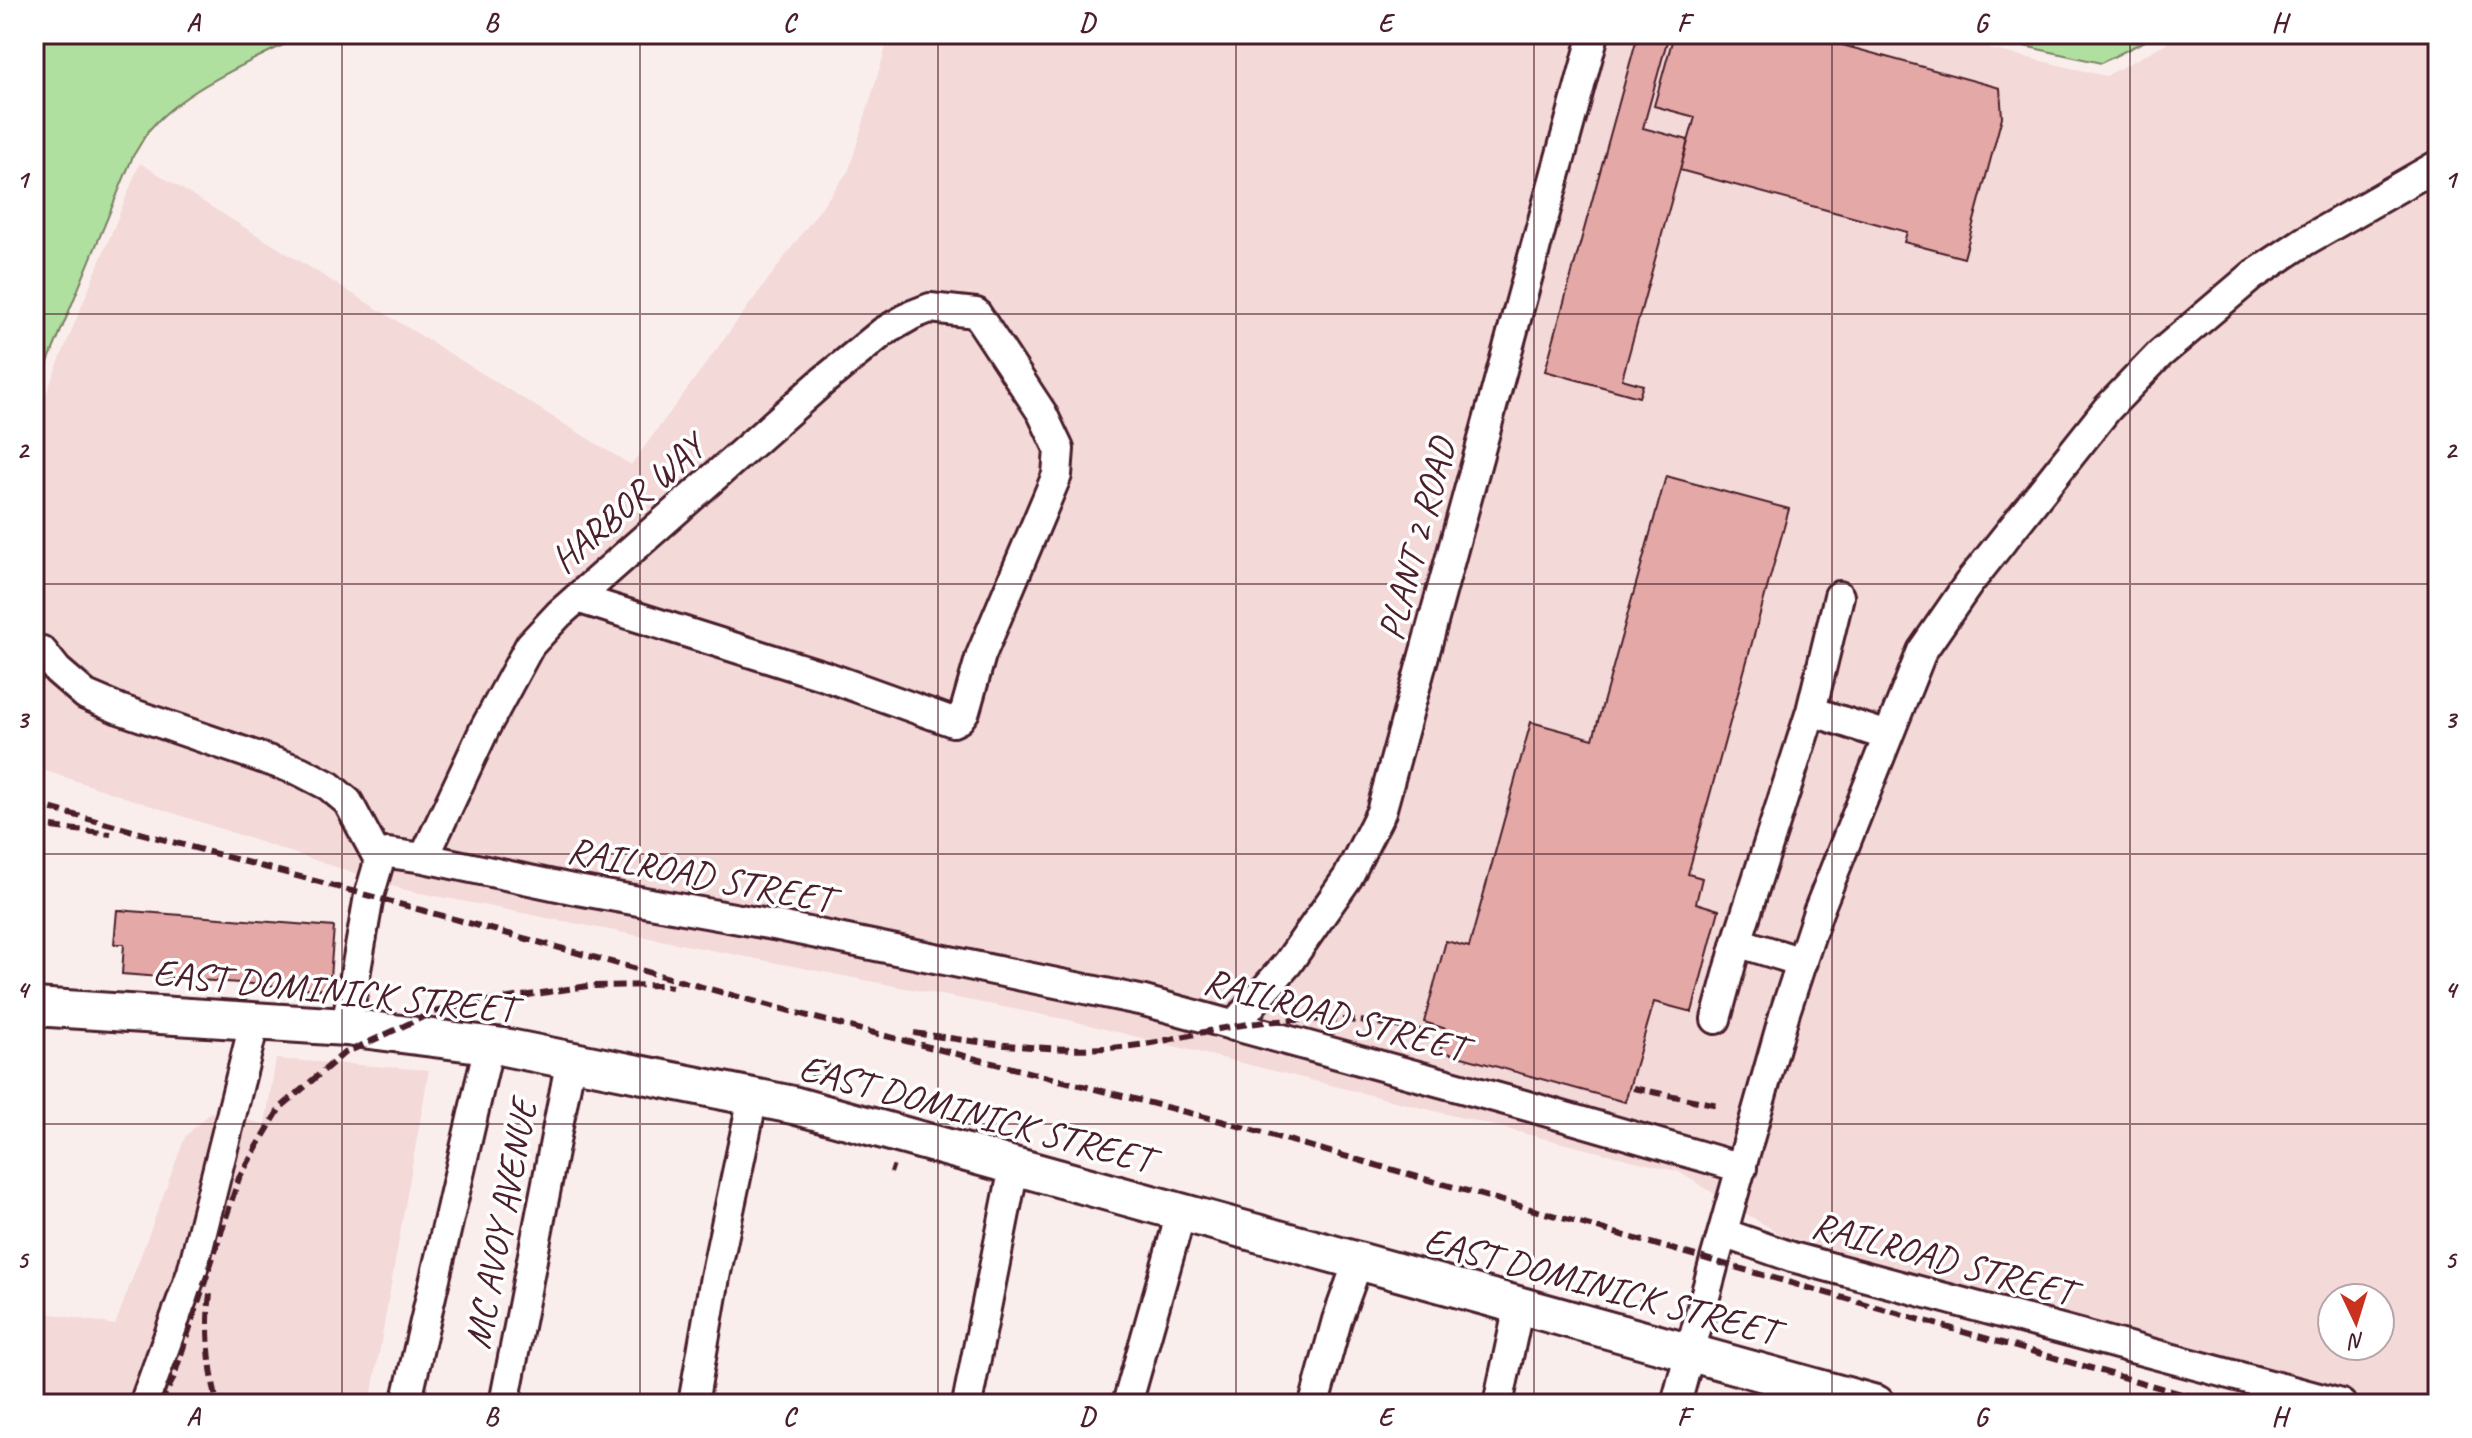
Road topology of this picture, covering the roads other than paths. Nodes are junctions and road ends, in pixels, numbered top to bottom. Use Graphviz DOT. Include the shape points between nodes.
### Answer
graph roads {
  1 [pos="1594,34"];
  2 [pos="2438,165"];
  3 [pos="1839,596"];
  4 [pos="577,598"];
  5 [pos="42,651"];
  6 [pos="1811,711"];
  7 [pos="1888,736"];
  8 [pos="424,858"];
  9 [pos="379,860"];
  10 [pos="1737,942"];
  11 [pos="1802,962"];
  12 [pos="34,1007"];
  13 [pos="1716,1019"];
  14 [pos="255,1020"];
  15 [pos="1233,1026"];
  16 [pos="346,1027"];
  17 [pos="489,1045"];
  18 [pos="571,1059"];
  19 [pos="753,1097"];
  20 [pos="1014,1167"];
  21 [pos="1742,1168"];
  22 [pos="1181,1213"];
  23 [pos="1723,1233"];
  24 [pos="1358,1262"];
  25 [pos="1519,1306"];
  26 [pos="1690,1353"];
  27 [pos="1867,1403"];
  28 [pos="144,1404"];
  29 [pos="406,1404"];
  30 [pos="504,1404"];
  31 [pos="693,1404"];
  32 [pos="967,1404"];
  33 [pos="1127,1404"];
  34 [pos="1314,1404"];
  35 [pos="1498,1404"];
  36 [pos="1676,1404"];
  37 [pos="2341,1404"];
  1 -- 15 [label="street, PLANT 2 ROAD" via="1381,812 1348,877 1288,963"];
  2 -- 7 [label="street" via="2252,276 2160,354 2107,409 1922,651"];
  3 -- 6 [label="street"];
  4 -- 4 [label="street, HARBOR WAY" via="823,381 883,332 930,308 976,313 1042,413 1059,449 1057,475 981,655 965,711 953,722"];
  4 -- 8 [label="street, HARBOR WAY" via="530,645"];
  5 -- 9 [label="street" via="86,695 329,786 348,802"];
  6 -- 7 [label="street"];
  6 -- 10 [label="street"];
  7 -- 11 [label="street"];
  8 -- 9 [label="street, RAILROAD STREET" via="388,853"];
  8 -- 15 [label="street, RAILROAD STREET" via="1144,1001"];
  9 -- 16 [label="street"];
  10 -- 11 [label="street"];
  10 -- 13 [label="street"];
  11 -- 21 [label="street"];
  12 -- 14 [label="main road, EAST DOMINICK STREET"];
  14 -- 16 [label="main road, EAST DOMINICK STREET"];
  14 -- 28 [label="street" via="192,1272"];
  15 -- 21 [label="street, RAILROAD STREET"];
  16 -- 17 [label="main road, EAST DOMINICK STREET"];
  17 -- 18 [label="main road, EAST DOMINICK STREET"];
  17 -- 29 [label="street"];
  18 -- 19 [label="main road, EAST DOMINICK STREET"];
  18 -- 30 [label="street, MC AVOY AVENUE"];
  19 -- 20 [label="main road, EAST DOMINICK STREET"];
  19 -- 31 [label="street"];
  20 -- 22 [label="main road, EAST DOMINICK STREET"];
  20 -- 32 [label="street"];
  21 -- 23 [label="street"];
  22 -- 24 [label="main road, EAST DOMINICK STREET"];
  22 -- 33 [label="street"];
  23 -- 26 [label="street"];
  23 -- 37 [label="street, RAILROAD STREET" via="1792,1257"];
  24 -- 25 [label="main road, EAST DOMINICK STREET"];
  24 -- 34 [label="street"];
  25 -- 26 [label="main road, EAST DOMINICK STREET"];
  25 -- 35 [label="street"];
  26 -- 27 [label="main road, EAST DOMINICK STREET"];
  26 -- 36 [label="street"];
}
